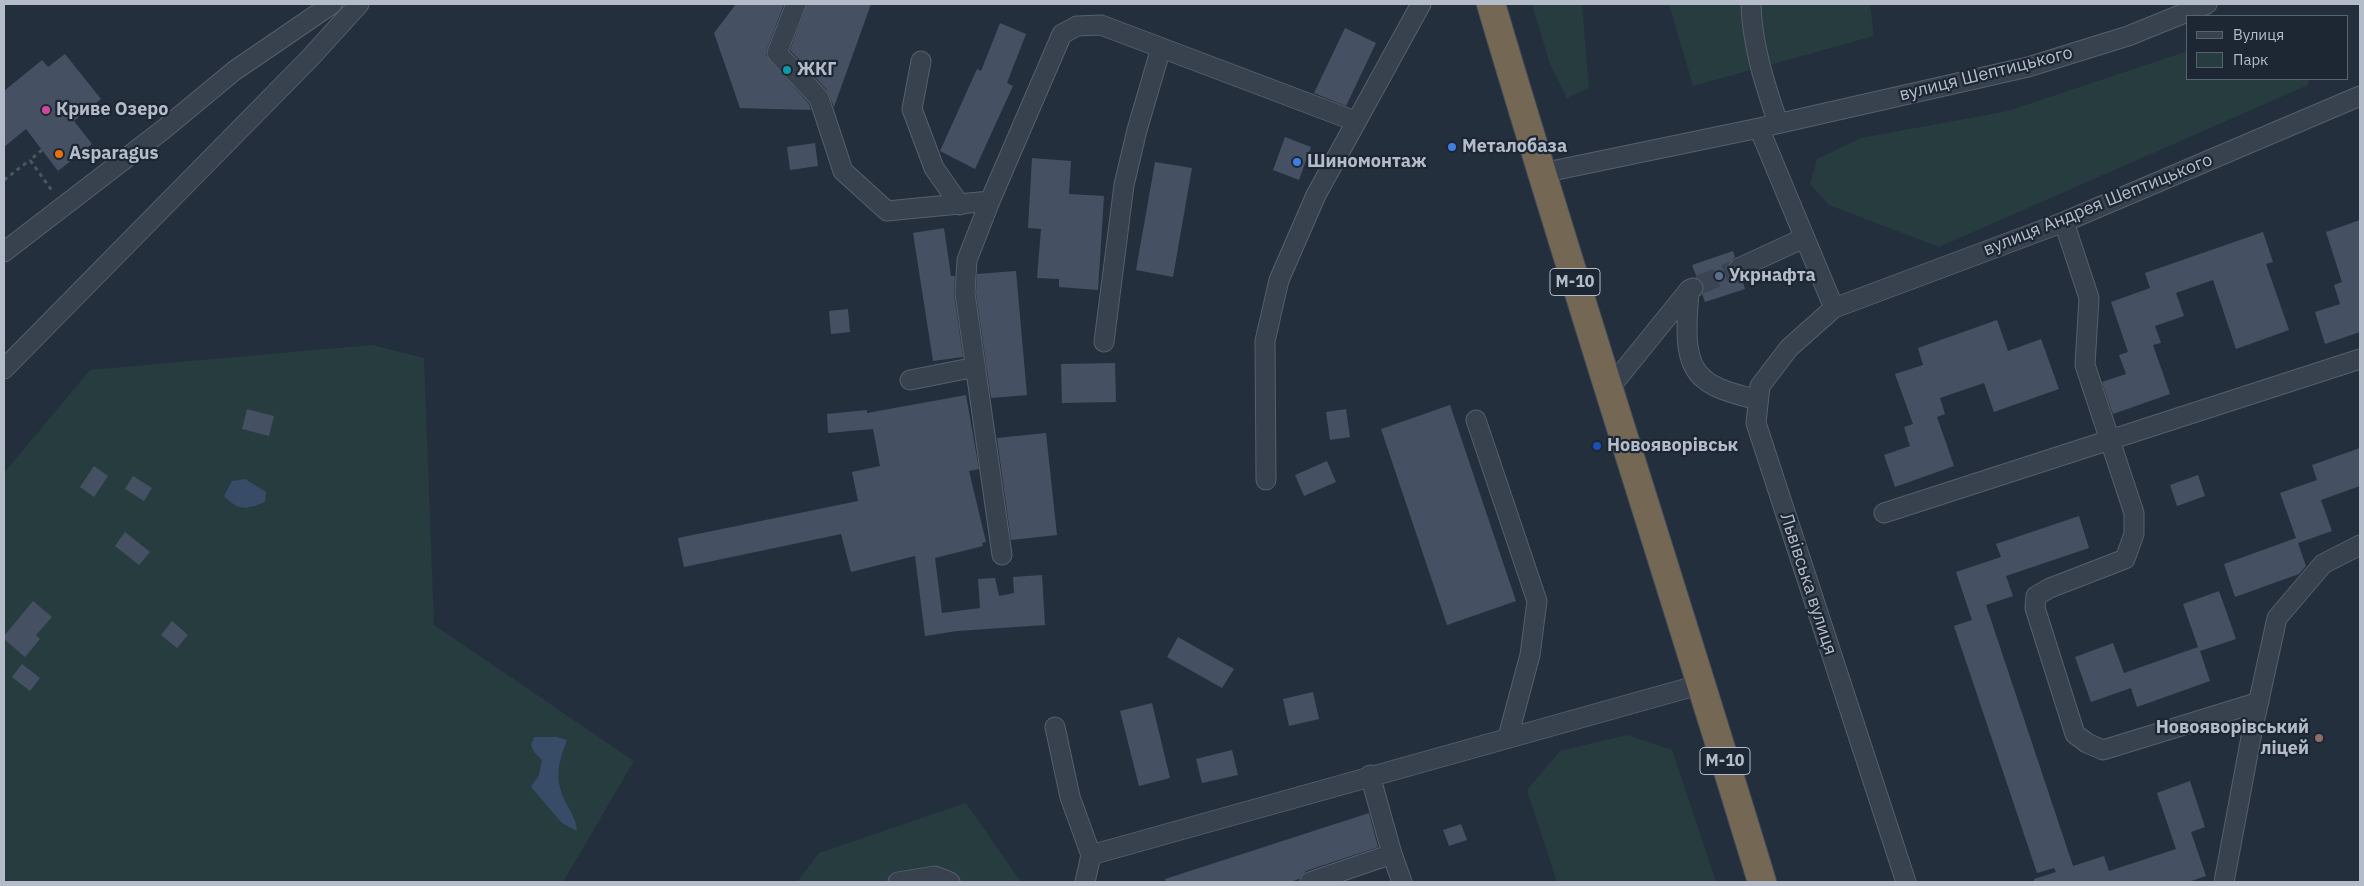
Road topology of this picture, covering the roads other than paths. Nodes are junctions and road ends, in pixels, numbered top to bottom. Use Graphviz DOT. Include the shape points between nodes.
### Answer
graph roads {
  1 [pos="332,4"];
  2 [pos="359,4"];
  3 [pos="796,4"];
  4 [pos="1421,4"];
  5 [pos="1491,4"];
  6 [pos="1751,4"];
  7 [pos="2207,4"];
  8 [pos="1161,48"];
  9 [pos="921,61"];
  10 [pos="2360,96"];
  11 [pos="1355,121"];
  12 [pos="1768,125"];
  13 [pos="1542,173"];
  14 [pos="990,201"];
  15 [pos="960,204"];
  16 [pos="2064,222"];
  17 [pos="1804,238"];
  18 [pos="5,247"];
  19 [pos="1739,268"];
  20 [pos="1834,308"];
  21 [pos="1104,342"];
  22 [pos="2360,359"];
  23 [pos="976,367"];
  24 [pos="4,369"];
  25 [pos="910,380"];
  26 [pos="1608,390"];
  27 [pos="1758,400"];
  28 [pos="1476,420"];
  29 [pos="2111,440"];
  30 [pos="1266,480"];
  31 [pos="1884,513"];
  32 [pos="2360,545"];
  33 [pos="1002,555"];
  34 [pos="1702,684"];
  35 [pos="2259,702"];
  36 [pos="1055,727"];
  37 [pos="1508,737"];
  38 [pos="1370,775"];
  39 [pos="1392,854"];
  40 [pos="1091,855"];
  41 [pos="898,882"];
  42 [pos="950,882"];
  43 [pos="1085,882"];
  44 [pos="1310,882"];
  45 [pos="1402,882"];
  46 [pos="1762,882"];
  47 [pos="1906,882"];
  48 [pos="2224,882"];
  1 -- 18 [label="street" via="234,71 63,206"];
  2 -- 24 [label="street" via="310,58"];
  3 -- 15 [label="street" via="777,53 818,98 843,172 887,211"];
  4 -- 11 [label="street"];
  5 -- 13 [label="highway, М-10"];
  6 -- 12 [label="street"];
  7 -- 12 [label="street, вулиця Шептицького" via="2128,36 2028,67"];
  8 -- 11 [label="street"];
  8 -- 14 [label="street" via="1101,25 1077,26 1062,34"];
  8 -- 21 [label="street" via="1124,185"];
  9 -- 15 [label="street" via="912,109 934,168"];
  10 -- 16 [label="street, вулиця Андрея Шептицького"];
  11 -- 30 [label="street" via="1316,194 1279,280 1265,341"];
  12 -- 13 [label="street, вулиця Шептицького"];
  12 -- 17 [label="street"];
  13 -- 26 [label="highway, М-10"];
  14 -- 15 [label="street"];
  14 -- 23 [label="street" via="967,260 965,293"];
  16 -- 20 [label="street, вулиця Андрея Шептицького"];
  16 -- 29 [label="street" via="2089,298 2085,365"];
  17 -- 19 [label="street"];
  17 -- 20 [label="street"];
  20 -- 27 [label="street, Львівська вулиця" via="1789,348 1760,386"];
  22 -- 29 [label="street"];
  23 -- 25 [label="street"];
  23 -- 33 [label="street"];
  26 -- 27 [label="street" via="1694,288 1688,333 1691,360 1703,379"];
  26 -- 34 [label="highway, М-10"];
  27 -- 47 [label="street, Львівська вулиця" via="1756,423"];
  28 -- 37 [label="street" via="1537,601 1530,656"];
  29 -- 31 [label="street"];
  29 -- 35 [label="street" via="2134,513 2134,534 2125,559 2036,596 2035,608 2075,734 2103,750"];
  32 -- 35 [label="street" via="2323,564 2277,618"];
  34 -- 37 [label="street"];
  34 -- 46 [label="highway, М-10"];
  35 -- 48 [label="street"];
  36 -- 40 [label="street" via="1070,797"];
  37 -- 38 [label="street"];
  38 -- 39 [label="street"];
  38 -- 40 [label="street"];
  39 -- 44 [label="street"];
  39 -- 45 [label="street"];
  40 -- 43 [label="street"];
  41 -- 42 [label="street" via="935,876"];
}
